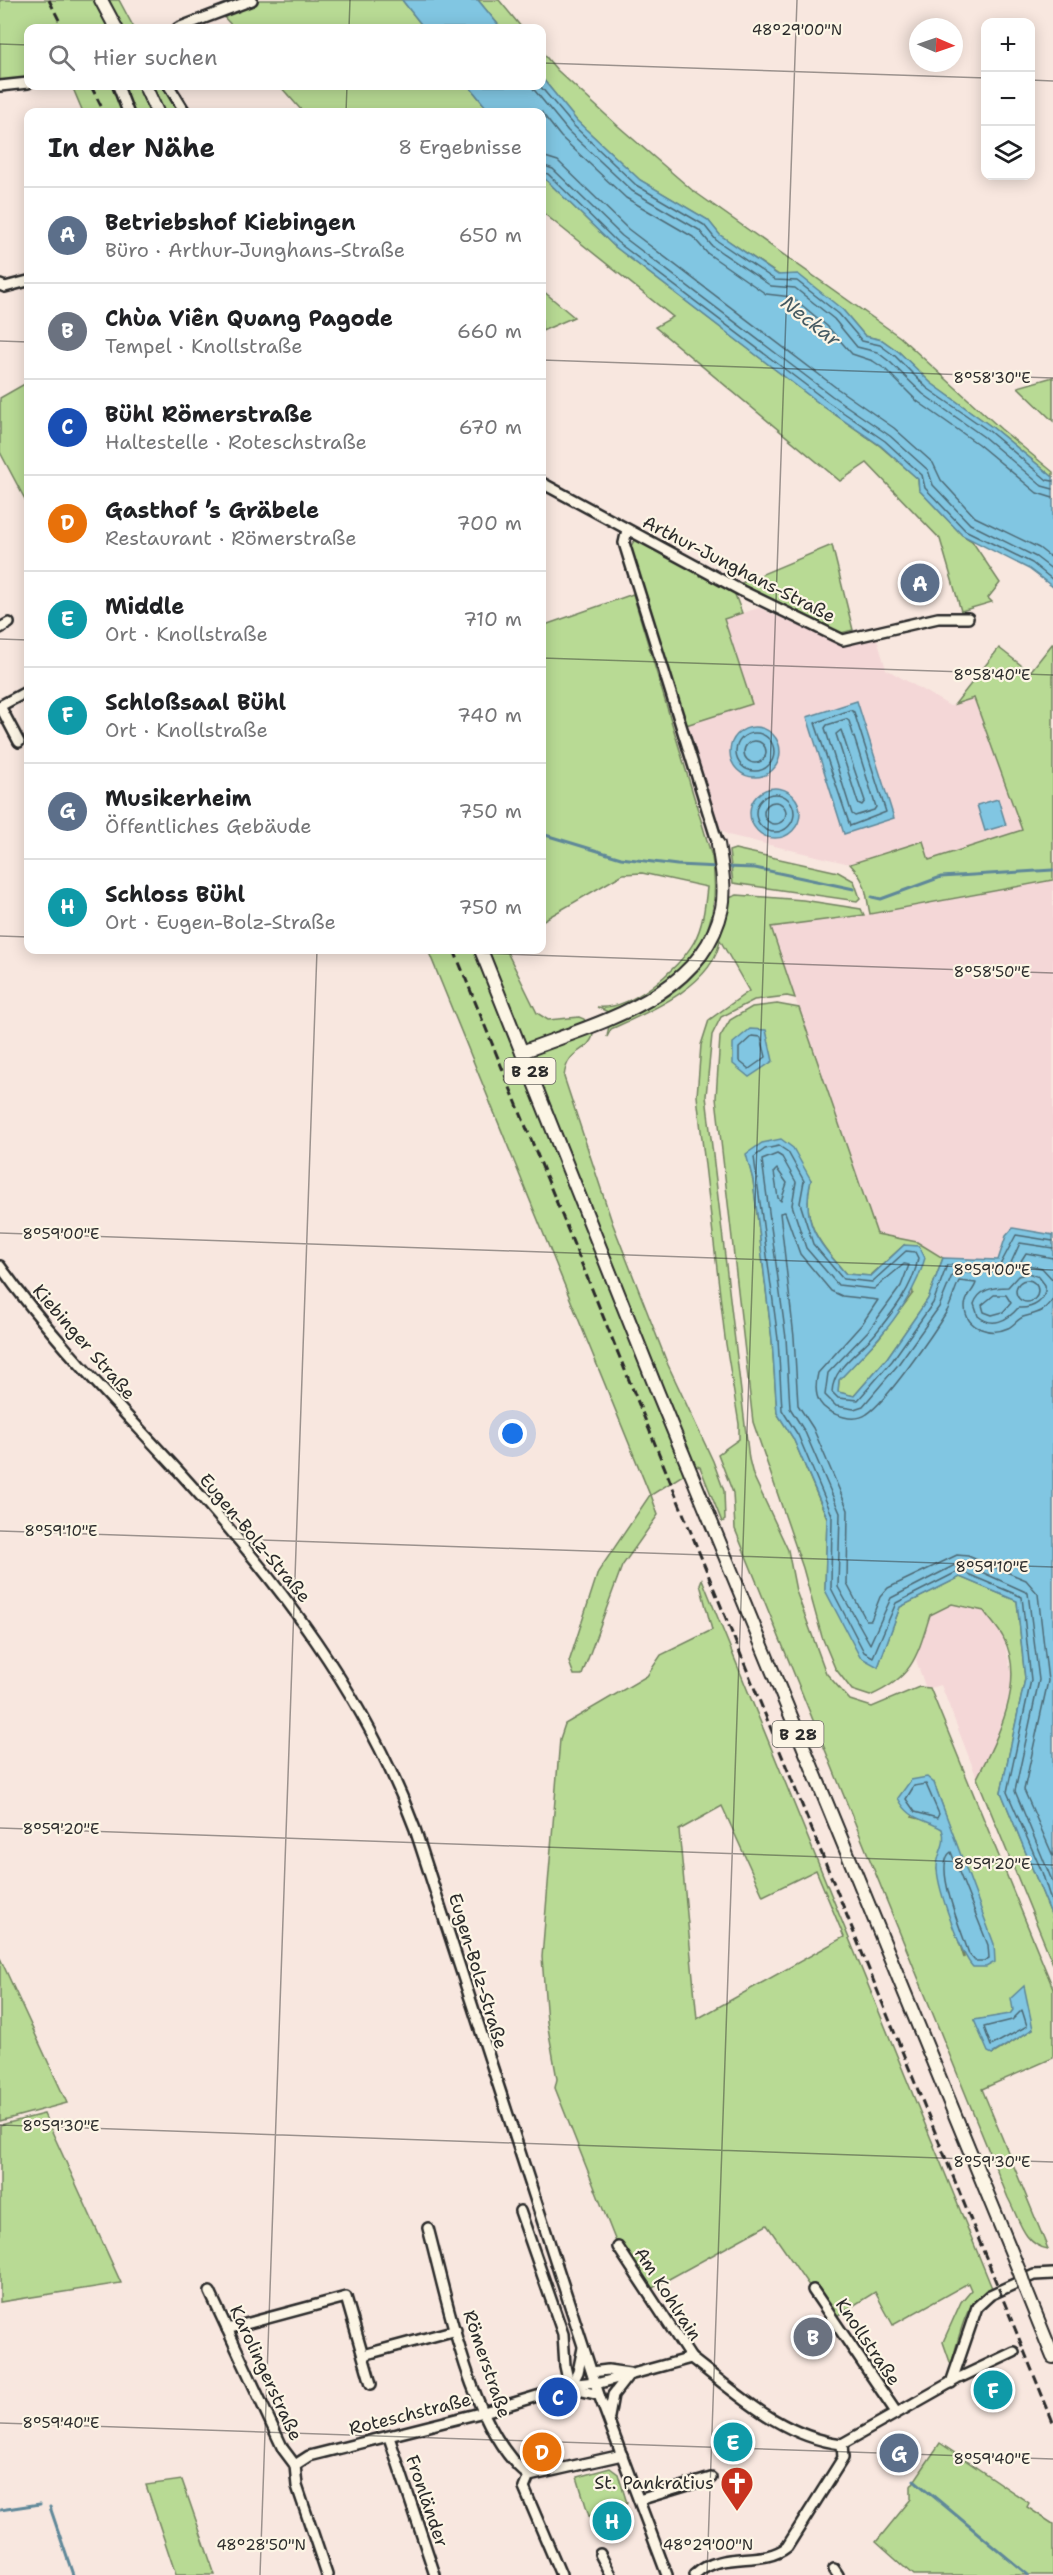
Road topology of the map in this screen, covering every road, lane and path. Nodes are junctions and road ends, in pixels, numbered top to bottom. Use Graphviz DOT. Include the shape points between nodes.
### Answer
graph roads {
  1 [pos="101,0"];
  2 [pos="252,0"];
  3 [pos="114,24"];
  4 [pos="189,24"];
  5 [pos="24,83"];
  6 [pos="0,86"];
  7 [pos="120,90"];
  8 [pos="147,90"];
  9 [pos="171,90"];
  10 [pos="126,108"];
  11 [pos="155,108"];
  12 [pos="183,108"];
  13 [pos="24,282"];
  14 [pos="0,285"];
  15 [pos="546,485"];
  16 [pos="627,530"];
  17 [pos="968,618"];
  18 [pos="9,623"];
  19 [pos="0,628"];
  20 [pos="24,693"];
  21 [pos="19,742"];
  22 [pos="718,849"];
  23 [pos="483,954"];
  24 [pos="522,1052"];
  25 [pos="0,1266"];
  26 [pos="146,1436"];
  27 [pos="519,2211"];
  28 [pos="428,2229"];
  29 [pos="618,2247"];
  30 [pos="1053,2274"];
  31 [pos="813,2290"];
  32 [pos="210,2292"];
  33 [pos="227,2329"];
  34 [pos="456,2330"];
  35 [pos="583,2344"];
  36 [pos="1014,2352"];
  37 [pos="363,2355"];
  38 [pos="1053,2357"];
  39 [pos="691,2358"];
  40 [pos="592,2372"];
  41 [pos="632,2374"];
  42 [pos="596,2383"];
  43 [pos="951,2383"];
  44 [pos="372,2384"];
  45 [pos="570,2388"];
  46 [pos="599,2396"];
  47 [pos="483,2412"];
  48 [pos="896,2412"];
  49 [pos="609,2417"];
  50 [pos="389,2437"];
  51 [pos="842,2444"];
  52 [pos="622,2455"];
  53 [pos="295,2465"];
  54 [pos="529,2476"];
  55 [pos="711,2478"];
  56 [pos="639,2500"];
  57 [pos="600,2554"];
  58 [pos="709,2571"];
  59 [pos="327,2575"];
  60 [pos="435,2575"];
  61 [pos="561,2575"];
  62 [pos="611,2575"];
  63 [pos="668,2575"];
  64 [pos="695,2575"];
  1 -- 3 [label="main road"];
  2 -- 4 [label="street"];
  5 -- 6 [label="street"];
  7 -- 10 [label="street"];
  8 -- 11 [label="main road"];
  9 -- 12 [label="street"];
  13 -- 14 [label="street"];
  15 -- 16 [label="street, Arthur-Junghans-Straße"];
  16 -- 17 [label="street, Arthur-Junghans-Straße" via="843,640 938,618"];
  16 -- 22 [label="street" via="624,543"];
  18 -- 19 [label="street"];
  20 -- 21 [label="street" via="0,706"];
  22 -- 24 [label="main road" via="723,907 711,941 695,964 657,995 626,1011"];
  23 -- 24 [label="main road, B 28"];
  24 -- 38 [label="main road, B 28, bridge"];
  25 -- 26 [label="street, Kiebinger Straße" via="52,1333"];
  26 -- 35 [label="street, Eugen-Bolz-Straße" via="239,1540 293,1609 344,1682 387,1760 421,1846"];
  27 -- 45 [label="street" via="563,2334"];
  28 -- 34 [label="street, Römerstraße"];
  29 -- 39 [label="street, Am Kohlrain"];
  30 -- 43 [label="street" via="1034,2275 990,2295 977,2307"];
  31 -- 48 [label="street, Knollstraße"];
  32 -- 33 [label="street, Karolingerstraße"];
  33 -- 37 [label="street" via="346,2297"];
  33 -- 53 [label="street, Karolingerstraße" via="283,2449"];
  34 -- 37 [label="street"];
  34 -- 47 [label="street, Römerstraße"];
  35 -- 40 [label="street, Eugen-Bolz-Straße"];
  35 -- 45 [label="street"];
  36 -- 43 [label="street, Knollstraße"];
  37 -- 44 [label="street"];
  39 -- 41 [label="street"];
  39 -- 51 [label="street" via="734,2394 795,2432"];
  40 -- 41 [label="street"];
  40 -- 42 [label="street, Eugen-Bolz-Straße"];
  41 -- 42 [label="street"];
  41 -- 49 [label="street" via="613,2395"];
  42 -- 45 [label="street, Roteschstraße"];
  42 -- 46 [label="street, Eugen-Bolz-Straße"];
  43 -- 48 [label="street, Knollstraße"];
  45 -- 46 [label="street"];
  45 -- 47 [label="street, Roteschstraße"];
  46 -- 49 [label="street, Eugen-Bolz-Straße"];
  47 -- 50 [label="street, Roteschstraße"];
  47 -- 54 [label="street, Römerstraße" via="504,2452"];
  48 -- 51 [label="street, Knollstraße"];
  49 -- 52 [label="street, Eugen-Bolz-Straße"];
  50 -- 53 [label="street, Roteschstraße" via="309,2456"];
  50 -- 60 [label="street, Fronländer"];
  51 -- 58 [label="street" via="843,2458 787,2547 779,2553 727,2559"];
  52 -- 54 [label="street"];
  52 -- 56 [label="street, Eugen-Bolz-Straße"];
  53 -- 59 [label="street" via="297,2486"];
  54 -- 61 [label="street" via="524,2488"];
  55 -- 56 [label="street"];
  56 -- 63 [label="street, Eugen-Bolz-Straße"];
  57 -- 62 [label="street"];
  58 -- 64 [label="street"];
}
